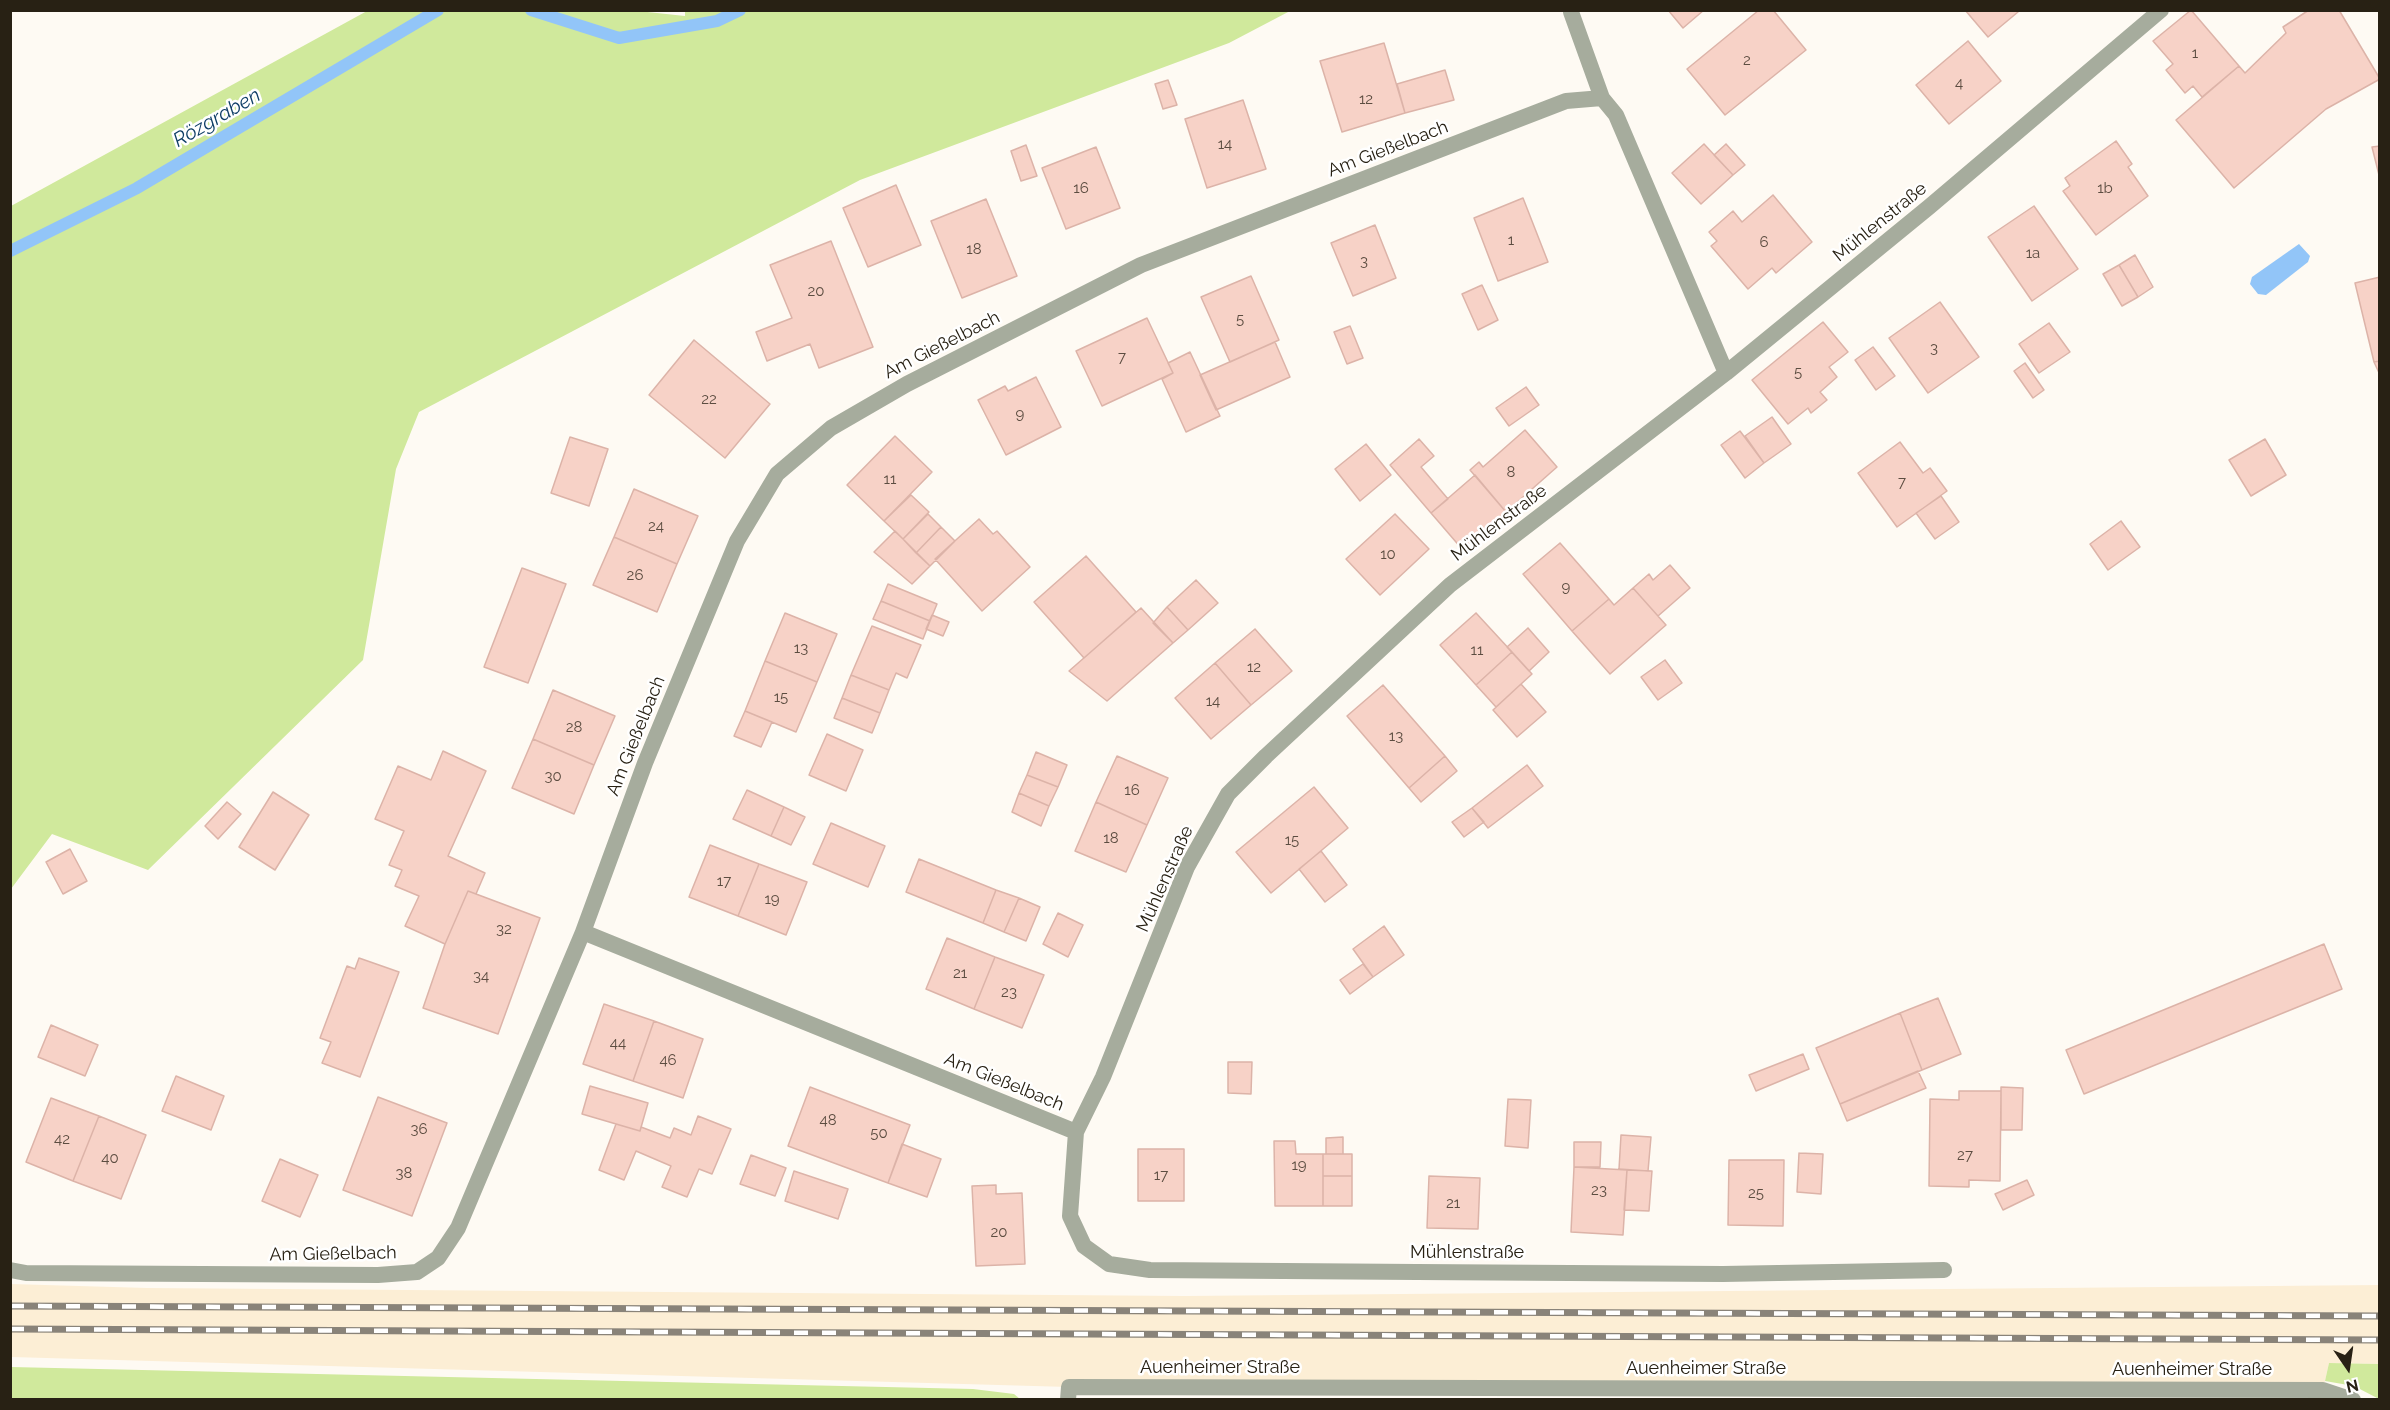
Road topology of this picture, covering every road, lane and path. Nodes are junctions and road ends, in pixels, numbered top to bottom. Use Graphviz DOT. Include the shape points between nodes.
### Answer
graph roads {
  1 [pos="2161,10"];
  2 [pos="1571,12"];
  3 [pos="1602,98"];
  4 [pos="1726,373"];
  5 [pos="583,932"];
  6 [pos="1076,1132"];
  7 [pos="10,1270"];
  8 [pos="1944,1270"];
  9 [pos="1068,1400"];
  10 [pos="2353,1400"];
  1 -- 4 [label="street, Mühlenstraße"];
  2 -- 3 [label="street"];
  3 -- 4 [label="street" via="1616,115"];
  3 -- 5 [label="street, Am Gießelbach" via="1566,101 1141,265 907,384 831,428 777,474 737,541 645,763"];
  4 -- 6 [label="street, Mühlenstraße" via="1450,585 1228,794 1187,867 1103,1077"];
  5 -- 6 [label="street, Am Gießelbach"];
  5 -- 7 [label="street, Am Gießelbach" via="458,1228 438,1258 417,1272 378,1275"];
  6 -- 8 [label="street, Mühlenstraße" via="1070,1216 1084,1246 1109,1264 1150,1270 1406,1272 1723,1274"];
  9 -- 10 [label="street, Auenheimer Straße" via="1069,1387 1105,1387 2323,1390"];
}
